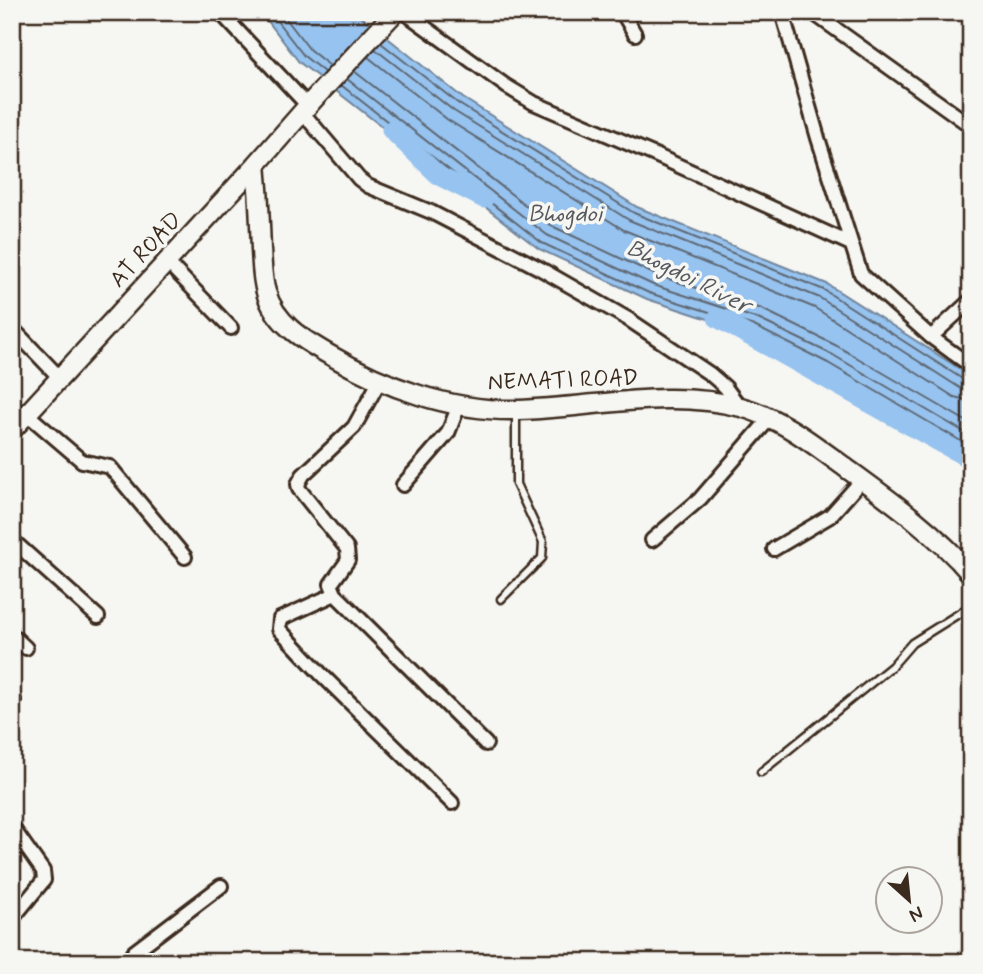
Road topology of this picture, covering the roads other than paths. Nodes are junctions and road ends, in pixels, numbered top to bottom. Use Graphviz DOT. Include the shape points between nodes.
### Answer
graph roads {
  1 [pos="220,12"];
  2 [pos="622,12"];
  3 [pos="782,12"];
  4 [pos="812,12"];
  5 [pos="397,14"];
  6 [pos="635,34"];
  7 [pos="308,106"];
  8 [pos="971,126"];
  9 [pos="256,165"];
  10 [pos="851,244"];
  11 [pos="166,261"];
  12 [pos="971,300"];
  13 [pos="12,328"];
  14 [pos="231,328"];
  15 [pos="931,337"];
  16 [pos="971,366"];
  17 [pos="60,378"];
  18 [pos="379,382"];
  19 [pos="459,405"];
  20 [pos="740,407"];
  21 [pos="516,410"];
  22 [pos="27,414"];
  23 [pos="770,418"];
  24 [pos="12,430"];
  25 [pos="862,480"];
  26 [pos="403,485"];
  27 [pos="12,540"];
  28 [pos="652,540"];
  29 [pos="774,550"];
  30 [pos="185,557"];
  31 [pos="971,575"];
  32 [pos="335,594"];
  33 [pos="501,599"];
  34 [pos="971,606"];
  35 [pos="98,617"];
  36 [pos="12,635"];
  37 [pos="26,648"];
  38 [pos="486,744"];
  39 [pos="761,772"];
  40 [pos="452,803"];
  41 [pos="12,827"];
  42 [pos="221,886"];
  43 [pos="12,919"];
  44 [pos="130,962"];
  1 -- 7 [label="street"];
  2 -- 6 [label="street"];
  3 -- 10 [label="street"];
  4 -- 8 [label="street"];
  5 -- 7 [label="street, AT ROAD"];
  5 -- 10 [label="street" via="534,103"];
  7 -- 9 [label="street, AT ROAD"];
  7 -- 20 [label="street" via="368,186 431,212 628,319 710,374"];
  9 -- 11 [label="street, AT ROAD"];
  9 -- 18 [label="street, NEMATI ROAD" via="263,279 270,303 307,342"];
  10 -- 15 [label="street" via="865,279"];
  11 -- 14 [label="street"];
  11 -- 17 [label="street, AT ROAD"];
  12 -- 15 [label="street"];
  13 -- 17 [label="street"];
  15 -- 16 [label="street"];
  17 -- 22 [label="street, AT ROAD"];
  18 -- 19 [label="street, NEMATI ROAD"];
  18 -- 32 [label="street" via="354,427 298,484 348,549 348,560 331,584"];
  19 -- 21 [label="street, NEMATI ROAD"];
  19 -- 26 [label="street" via="448,433"];
  20 -- 21 [label="street, NEMATI ROAD" via="670,399"];
  20 -- 23 [label="street, NEMATI ROAD"];
  21 -- 33 [label="lane" via="516,484 544,550 542,558"];
  22 -- 24 [label="street, AT ROAD"];
  22 -- 30 [label="street" via="82,461 110,467"];
  23 -- 25 [label="street, NEMATI ROAD"];
  23 -- 28 [label="street" via="700,499"];
  25 -- 29 [label="street" via="830,516"];
  25 -- 31 [label="street, NEMATI ROAD" via="931,534"];
  27 -- 35 [label="street"];
  32 -- 38 [label="street"];
  32 -- 40 [label="street" via="279,619 279,629"];
  34 -- 39 [label="lane" via="912,643 892,666"];
  36 -- 37 [label="street"];
  41 -- 43 [label="street" via="44,880"];
  42 -- 44 [label="street" via="134,951"];
}
